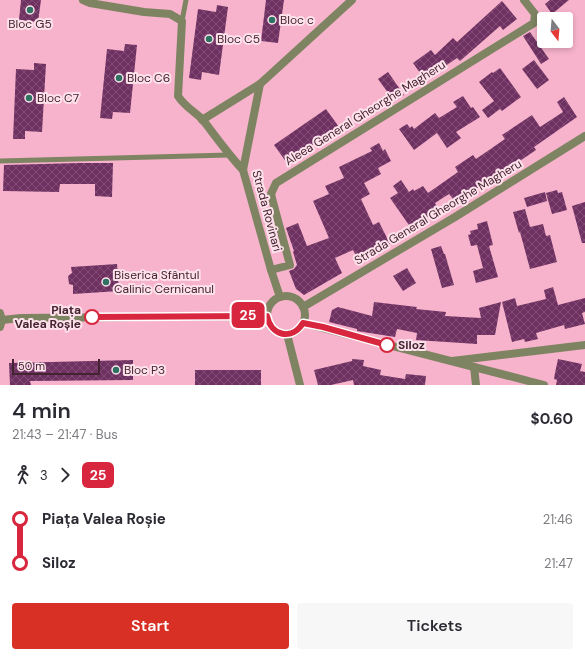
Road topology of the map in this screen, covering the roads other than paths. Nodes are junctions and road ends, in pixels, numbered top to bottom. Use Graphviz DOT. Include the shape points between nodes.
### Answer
graph roads {
  1 [pos="83,0"];
  2 [pos="186,0"];
  3 [pos="352,0"];
  4 [pos="524,0"];
  5 [pos="182,21"];
  6 [pos="260,84"];
  7 [pos="202,120"];
  8 [pos="585,136"];
  9 [pos="229,155"];
  10 [pos="0,161"];
  11 [pos="243,170"];
  12 [pos="271,270"];
  13 [pos="280,297"];
  14 [pos="303,307"];
  15 [pos="267,316"];
  16 [pos="1,320"];
  17 [pos="303,323"];
  18 [pos="287,334"];
  19 [pos="585,345"];
  20 [pos="451,361"];
  21 [pos="474,367"];
  22 [pos="300,385"];
  23 [pos="476,385"];
  24 [pos="544,385"];
  1 -- 5 [label="street" via="144,12 170,14"];
  2 -- 5 [label="lane"];
  3 -- 6 [label="street"];
  4 -- 12 [label="street, Aleea General Gheorghe Magheru" via="535,14 534,23 276,183 271,194 290,265"];
  5 -- 7 [label="street" via="178,96"];
  6 -- 7 [label="street"];
  6 -- 11 [label="street, Strada Rovinari"];
  7 -- 9 [label="street"];
  8 -- 14 [label="street, Strada General Gheorghe Magheru" via="455,218"];
  9 -- 10 [label="lane"];
  9 -- 11 [label="street"];
  11 -- 12 [label="street, Strada Rovinari"];
  12 -- 13 [label="street, Strada Rovinari"];
  13 -- 14 [label="street" via="296,299"];
  13 -- 15 [label="street" via="270,304"];
  14 -- 17 [label="street"];
  15 -- 16 [label="street"];
  15 -- 18 [label="street" via="271,327 281,334"];
  17 -- 18 [label="street" via="297,331"];
  17 -- 20 [label="street"];
  18 -- 22 [label="street"];
  19 -- 20 [label="street"];
  20 -- 21 [label="street"];
  21 -- 23 [label="street"];
  21 -- 24 [label="street"];
}
